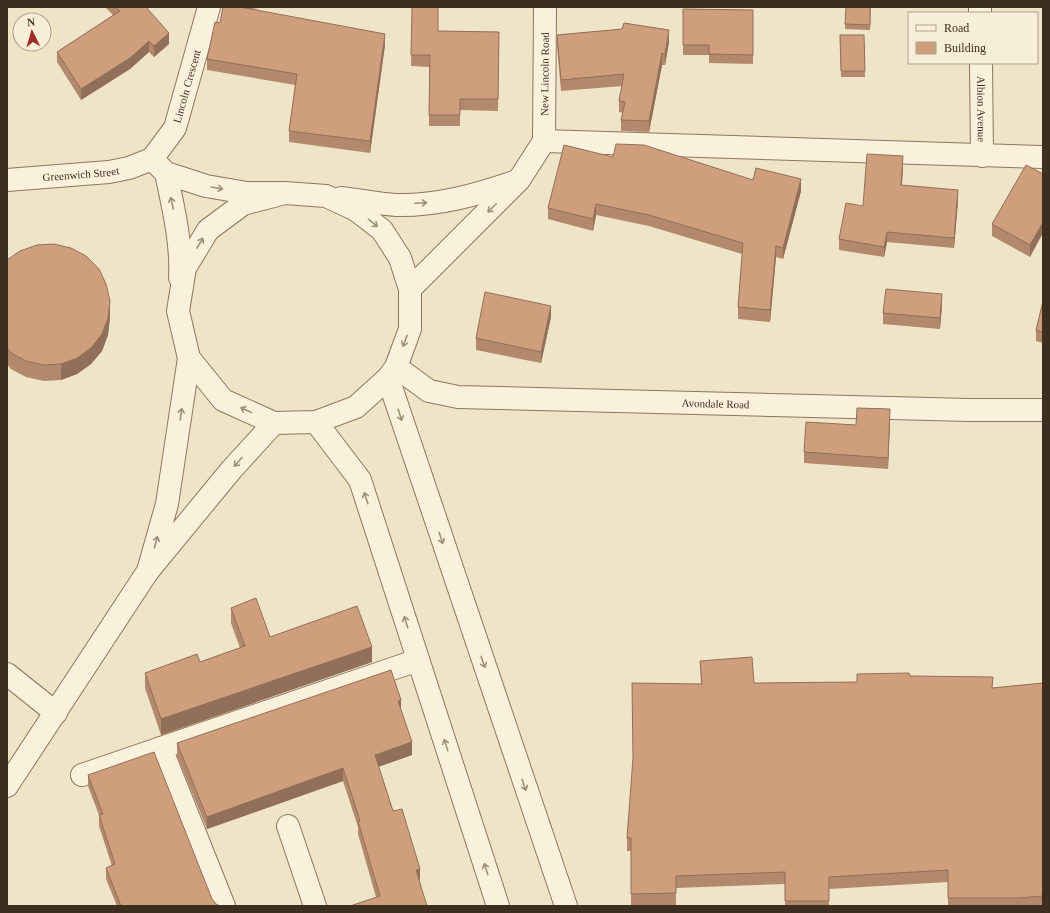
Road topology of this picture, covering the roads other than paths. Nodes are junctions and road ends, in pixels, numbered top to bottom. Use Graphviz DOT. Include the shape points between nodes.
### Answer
graph roads {
  1 [pos="209,7"];
  2 [pos="545,7"];
  3 [pos="981,64"];
  4 [pos="544,141"];
  5 [pos="982,156"];
  6 [pos="1043,157"];
  7 [pos="159,166"];
  8 [pos="7,180"];
  9 [pos="519,180"];
  10 [pos="286,193"];
  11 [pos="326,196"];
  12 [pos="410,289"];
  13 [pos="178,311"];
  14 [pos="189,358"];
  15 [pos="392,372"];
  16 [pos="1043,410"];
  17 [pos="274,422"];
  18 [pos="316,422"];
  19 [pos="148,571"];
  20 [pos="418,660"];
  21 [pos="7,674"];
  22 [pos="56,713"];
  23 [pos="161,748"];
  24 [pos="82,775"];
  25 [pos="7,786"];
  26 [pos="288,826"];
  27 [pos="224,906"];
  28 [pos="315,906"];
  29 [pos="498,906"];
  30 [pos="566,906"];
  1 -- 7 [label="street, Lincoln Crescent" via="174,128"];
  2 -- 4 [label="street, New Lincoln Road"];
  3 -- 5 [label="street, Albion Avenue"];
  4 -- 5 [label="street"];
  4 -- 9 [label="street"];
  5 -- 6 [label="street"];
  7 -- 8 [label="street, Greenwich Street"];
  7 -- 10 [label="street, one-way" via="206,186 247,193"];
  13 -- 7 [label="street, one-way" via="181,267 176,220"];
  11 -- 9 [label="street, one-way" via="396,204 435,203 480,194"];
  9 -- 12 [label="street, one-way"];
  10 -- 11 [label="street"];
  13 -- 10 [label="street, one-way" via="185,268 208,230 243,204"];
  11 -- 12 [label="street, one-way" via="356,210 382,230 400,258"];
  12 -- 15 [label="street, one-way" via="410,329"];
  13 -- 14 [label="street"];
  17 -- 14 [label="street, one-way" via="223,400"];
  19 -- 14 [label="street, one-way" via="166,504"];
  15 -- 16 [label="street, Avondale Road" via="429,391 458,397"];
  15 -- 18 [label="street" via="356,407"];
  15 -- 30 [label="street, one-way"];
  17 -- 18 [label="street"];
  17 -- 19 [label="street, one-way"];
  20 -- 18 [label="street, one-way" via="360,480"];
  19 -- 22 [label="street"];
  20 -- 23 [label="street"];
  29 -- 20 [label="street, one-way"];
  21 -- 22 [label="street"];
  22 -- 25 [label="street"];
  23 -- 24 [label="street"];
  23 -- 27 [label="street"];
  26 -- 28 [label="street"];
}
